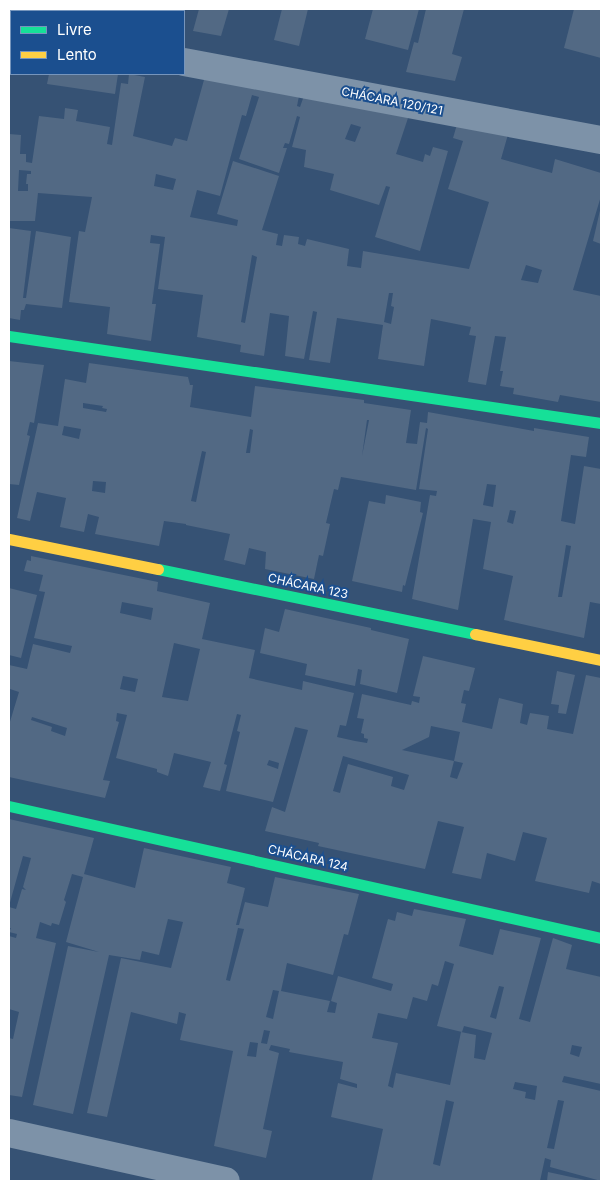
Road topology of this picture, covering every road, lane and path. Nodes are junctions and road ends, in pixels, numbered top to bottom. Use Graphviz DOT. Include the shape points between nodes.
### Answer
graph roads {
  1 [pos="185,62"];
  2 [pos="601,140"];
  3 [pos="9,336"];
  4 [pos="601,423"];
  5 [pos="9,538"];
  6 [pos="601,660"];
  7 [pos="9,806"];
  8 [pos="601,938"];
  9 [pos="9,1133"];
  10 [pos="226,1181"];
  1 -- 2 [label="street, CHÁCARA 120/121"];
  3 -- 4 [label="street"];
  5 -- 6 [label="street, CHÁCARA 123"];
  7 -- 8 [label="street, CHÁCARA 124"];
  9 -- 10 [label="street"];
}
